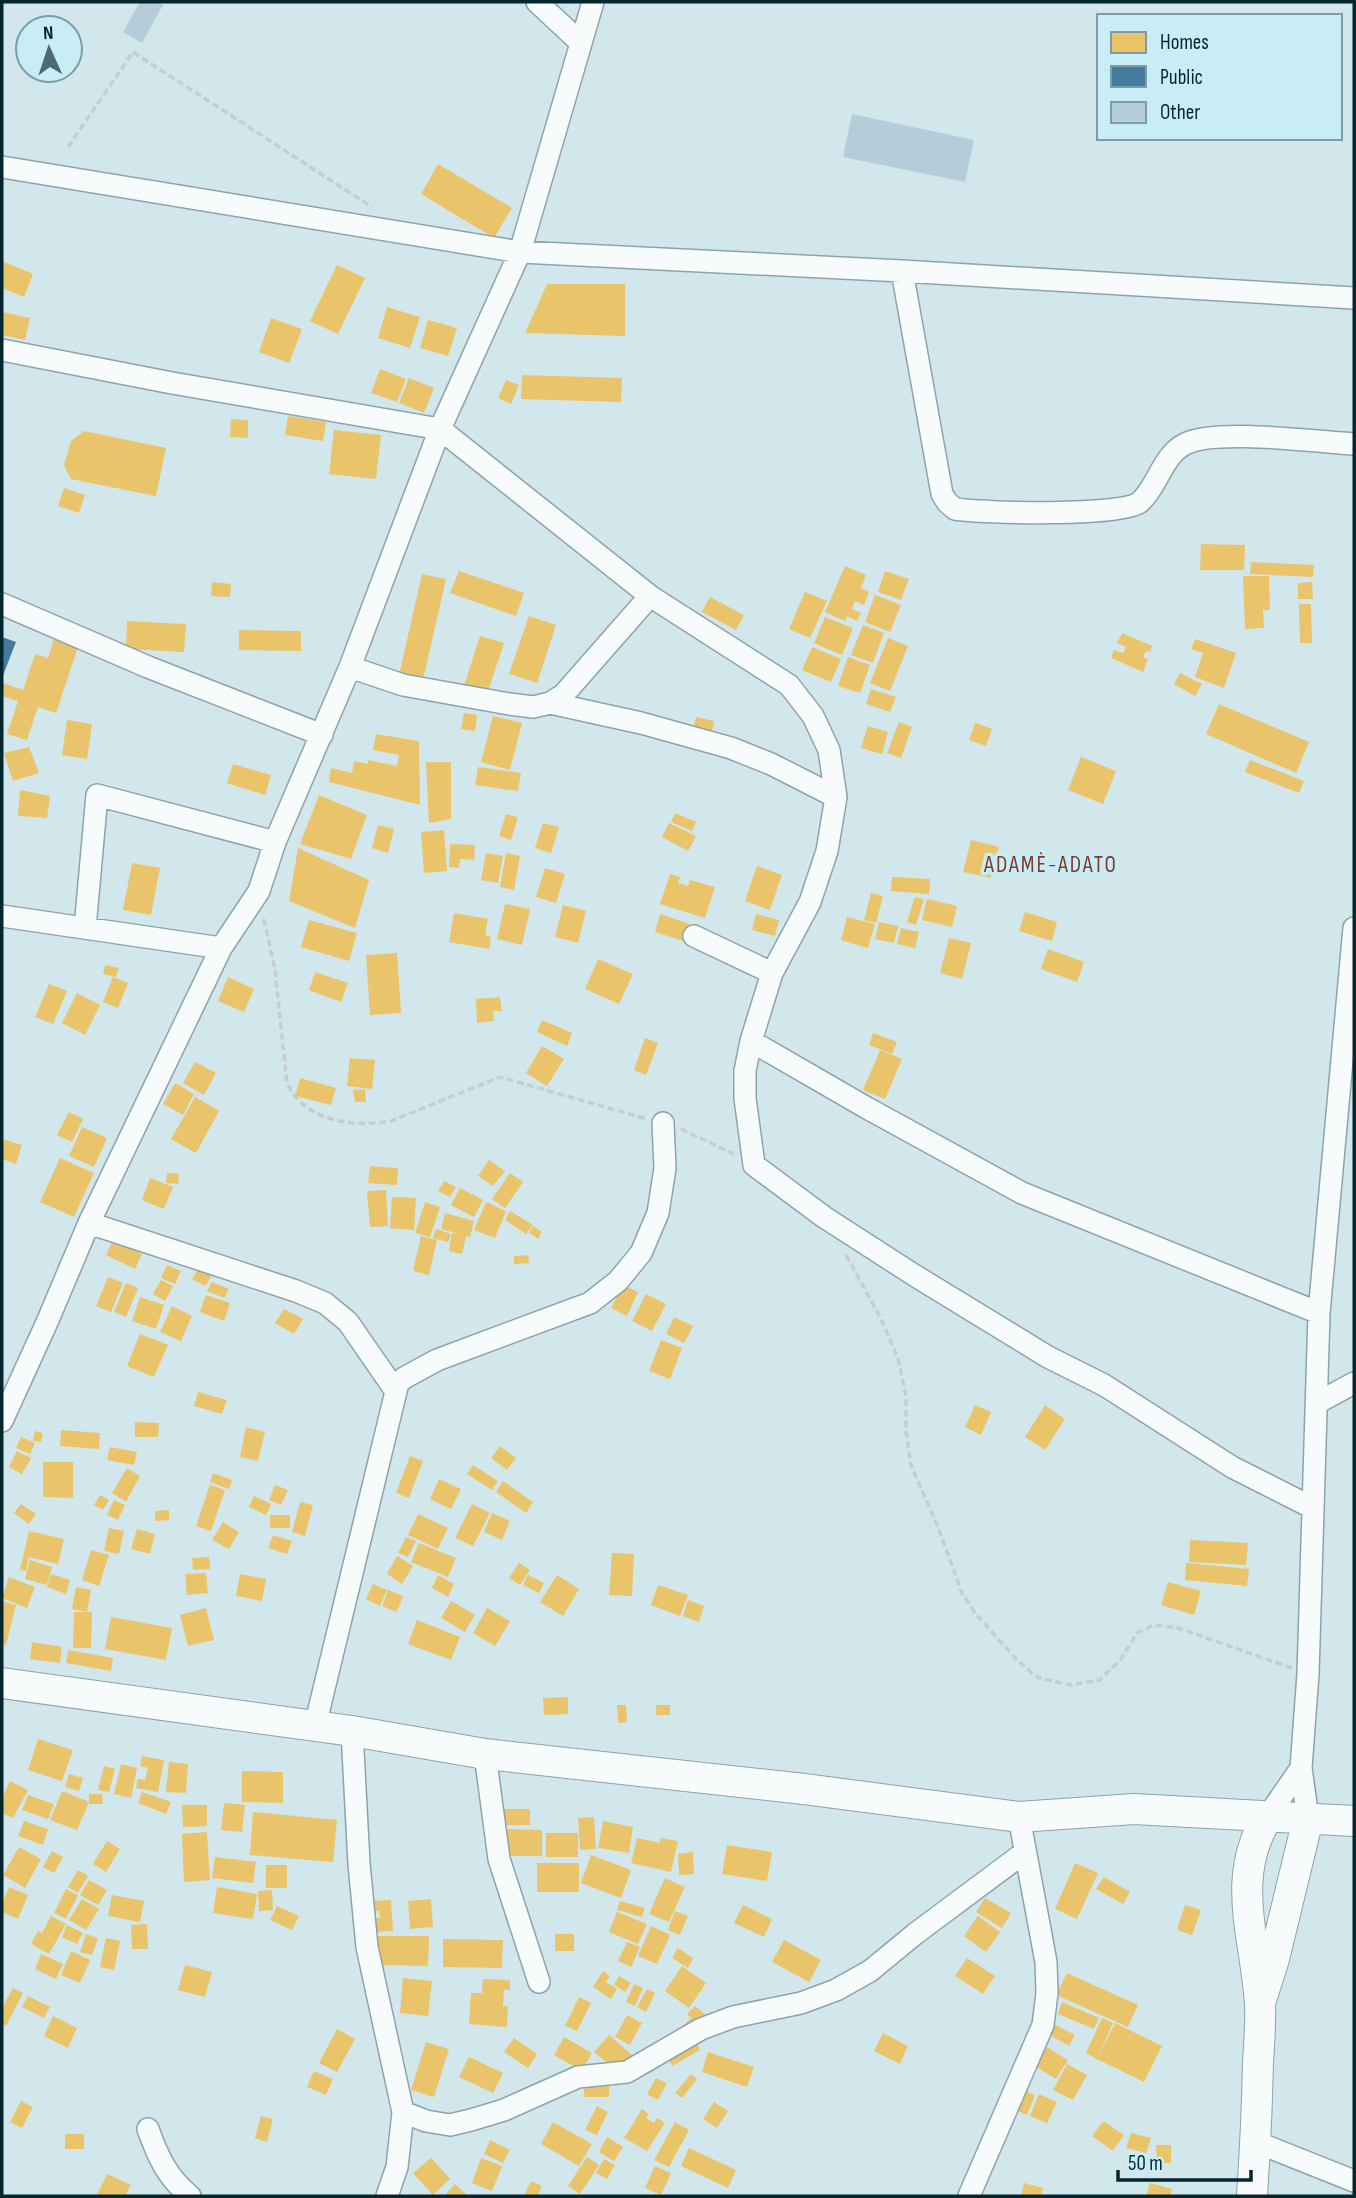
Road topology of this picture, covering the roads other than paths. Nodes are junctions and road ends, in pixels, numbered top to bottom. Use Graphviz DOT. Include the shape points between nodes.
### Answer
graph roads {
  1 [pos="537,2"];
  2 [pos="593,2"];
  3 [pos="581,43"];
  4 [pos="2,167"];
  5 [pos="520,252"];
  6 [pos="902,271"];
  7 [pos="1354,298"];
  8 [pos="2,350"];
  9 [pos="440,429"];
  10 [pos="1354,444"];
  11 [pos="650,596"];
  12 [pos="2,604"];
  13 [pos="350,667"];
  14 [pos="550,703"];
  15 [pos="322,735"];
  16 [pos="836,797"];
  17 [pos="275,842"];
  18 [pos="2,916"];
  19 [pos="85,928"];
  20 [pos="1354,928"];
  21 [pos="694,936"];
  22 [pos="221,948"];
  23 [pos="772,973"];
  24 [pos="751,1041"];
  25 [pos="663,1123"];
  26 [pos="1344,1162"];
  27 [pos="89,1223"];
  28 [pos="1319,1313"];
  29 [pos="1354,1383"];
  30 [pos="395,1390"];
  31 [pos="1317,1403"];
  32 [pos="2,1421"];
  33 [pos="1311,1507"];
  34 [pos="2,1682"];
  35 [pos="315,1726"];
  36 [pos="352,1731"];
  37 [pos="485,1754"];
  38 [pos="1301,1768"];
  39 [pos="1268,1816"];
  40 [pos="1019,1817"];
  41 [pos="1308,1819"];
  42 [pos="1354,1821"];
  43 [pos="1025,1853"];
  44 [pos="538,1982"];
  45 [pos="1260,2004"];
  46 [pos="403,2112"];
  47 [pos="148,2129"];
  48 [pos="1256,2142"];
  49 [pos="1354,2181"];
  50 [pos="190,2196"];
  51 [pos="387,2196"];
  52 [pos="969,2196"];
  53 [pos="1252,2196"];
  1 -- 3 [label="street"];
  2 -- 3 [label="street"];
  3 -- 5 [label="street"];
  4 -- 5 [label="street"];
  5 -- 6 [label="street"];
  5 -- 9 [label="street"];
  6 -- 7 [label="street"];
  6 -- 10 [label="street" via="942,495 955,509 1084,511 1138,503 1185,444 1210,437"];
  8 -- 9 [label="street"];
  9 -- 11 [label="street"];
  9 -- 13 [label="street"];
  11 -- 14 [label="street" via="564,694"];
  11 -- 16 [label="street" via="789,685 813,716 829,750"];
  12 -- 15 [label="street"];
  13 -- 14 [label="street" via="403,685 469,697 533,706"];
  13 -- 15 [label="street"];
  14 -- 16 [label="street" via="731,748"];
  15 -- 17 [label="street"];
  16 -- 23 [label="street" via="827,851 810,902"];
  17 -- 19 [label="street" via="96,795"];
  17 -- 22 [label="street" via="259,891"];
  18 -- 19 [label="street"];
  19 -- 22 [label="street"];
  20 -- 26 [label="street"];
  21 -- 23 [label="street"];
  22 -- 27 [label="street"];
  23 -- 24 [label="street"];
  24 -- 28 [label="street" via="1022,1193"];
  24 -- 33 [label="street" via="745,1098 754,1165 824,1216 981,1316 1104,1385 1232,1467"];
  25 -- 30 [label="street" via="665,1168 658,1213 641,1253 618,1281 590,1303 437,1360 404,1378"];
  26 -- 28 [label="street"];
  27 -- 30 [label="street" via="325,1303 348,1322"];
  27 -- 32 [label="street"];
  28 -- 31 [label="street"];
  29 -- 31 [label="street"];
  30 -- 35 [label="street"];
  31 -- 33 [label="street"];
  33 -- 38 [label="street"];
  34 -- 35 [label="street"];
  35 -- 36 [label="street"];
  36 -- 37 [label="street"];
  36 -- 46 [label="street" via="367,1947"];
  37 -- 40 [label="street"];
  37 -- 44 [label="street" via="499,1859"];
  38 -- 39 [label="street"];
  38 -- 41 [label="street"];
  39 -- 40 [label="street" via="1134,1809"];
  39 -- 41 [label="street"];
  39 -- 45 [label="street" via="1252,1849 1248,1877 1247,1914"];
  40 -- 43 [label="street"];
  41 -- 42 [label="street"];
  41 -- 45 [label="street"];
  43 -- 46 [label="street" via="870,1971 836,1990 801,2003 733,2017 701,2029 627,2072 578,2077 471,2120 450,2125"];
  43 -- 52 [label="street" via="1046,1962 1043,2025"];
  45 -- 48 [label="street"];
  46 -- 51 [label="street" via="397,2167"];
  47 -- 50 [label="street" via="161,2164"];
  48 -- 49 [label="street"];
  48 -- 53 [label="street"];
}
